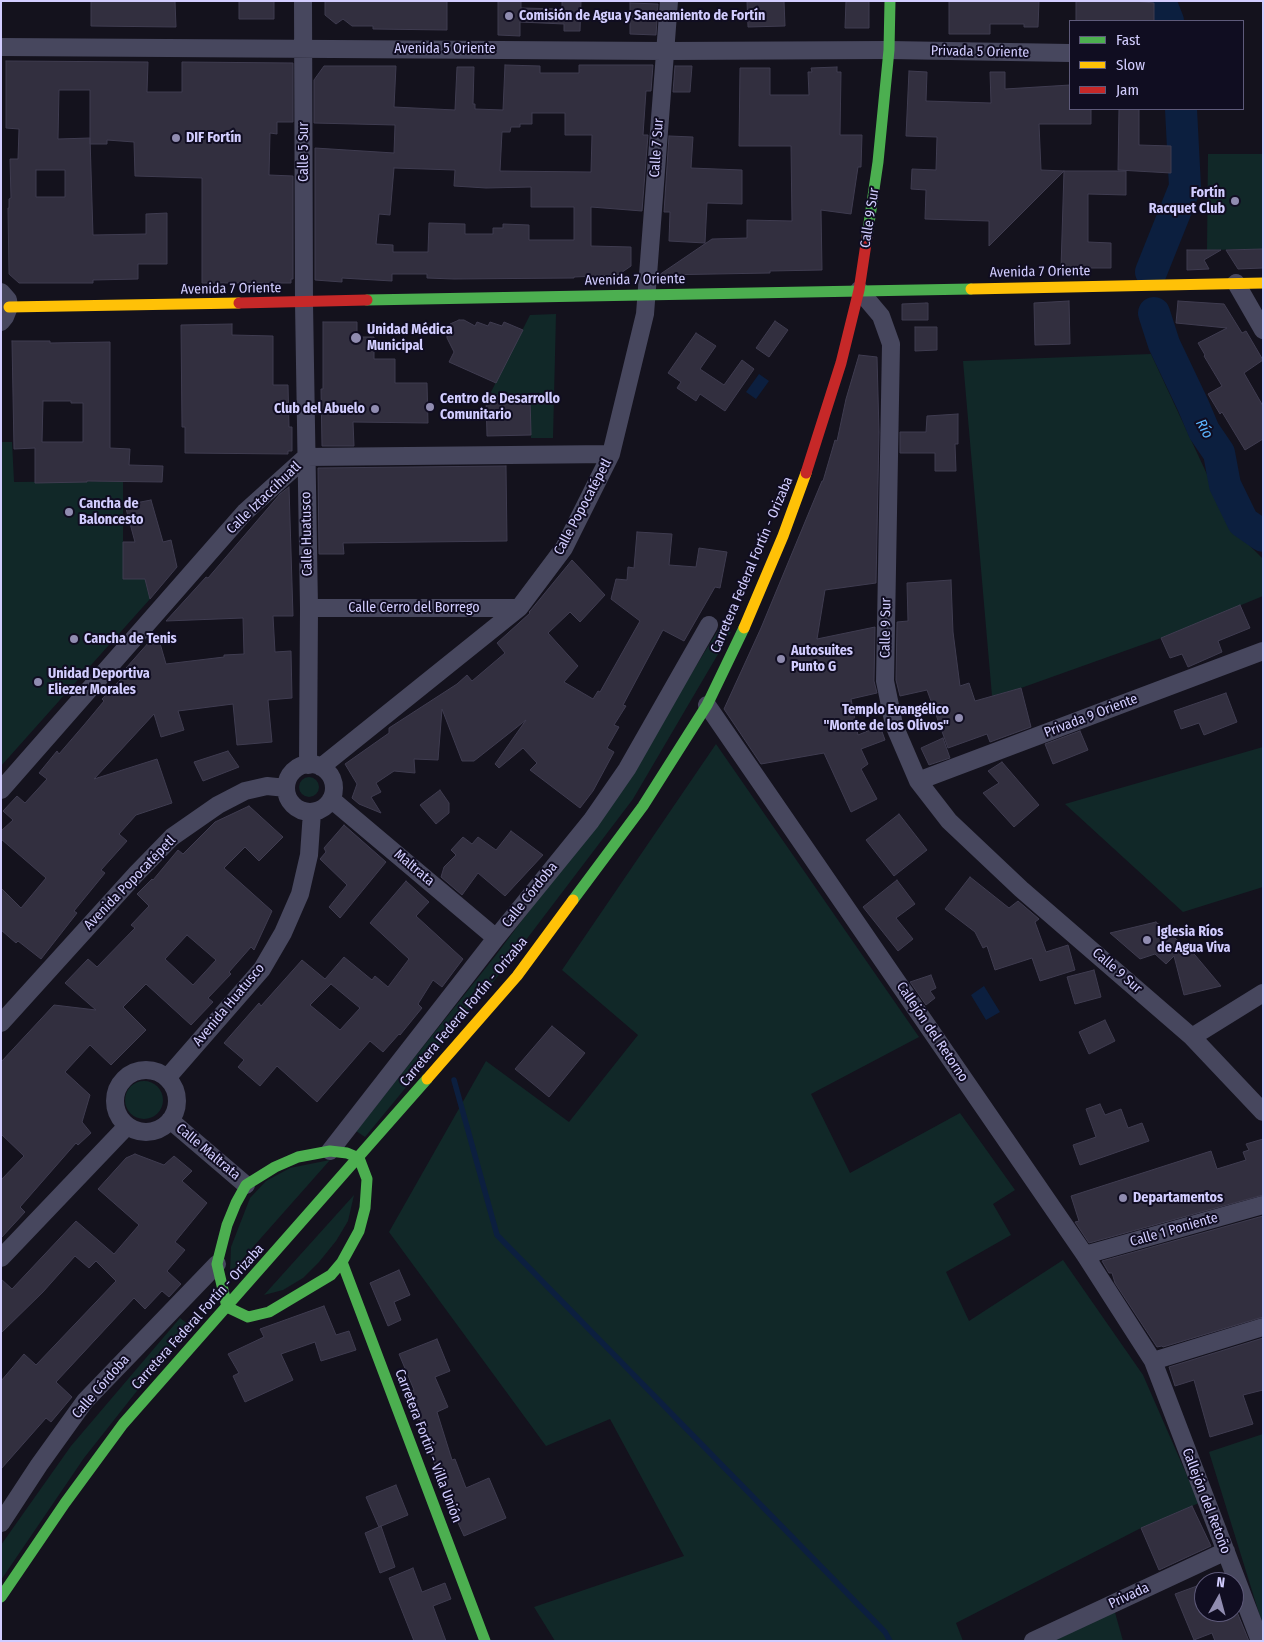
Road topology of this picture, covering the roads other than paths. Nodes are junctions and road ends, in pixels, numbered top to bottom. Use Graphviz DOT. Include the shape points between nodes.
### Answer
graph roads {
  1 [pos="303,1"];
  2 [pos="669,1"];
  3 [pos="890,1"];
  4 [pos="1,47"];
  5 [pos="304,48"];
  6 [pos="890,50"];
  7 [pos="665,51"];
  8 [pos="1069,53"];
  9 [pos="1236,283"];
  10 [pos="1263,283"];
  11 [pos="859,290"];
  12 [pos="648,294"];
  13 [pos="304,303"];
  14 [pos="4,307"];
  15 [pos="1263,330"];
  16 [pos="611,454"];
  17 [pos="306,458"];
  18 [pos="309,608"];
  19 [pos="519,608"];
  20 [pos="709,625"];
  21 [pos="1263,651"];
  22 [pos="707,705"];
  23 [pos="314,766"];
  24 [pos="918,781"];
  25 [pos="286,788"];
  26 [pos="1,790"];
  27 [pos="331,798"];
  28 [pos="312,812"];
  29 [pos="496,938"];
  30 [pos="1263,993"];
  31 [pos="1,1023"];
  32 [pos="1192,1037"];
  33 [pos="167,1078"];
  34 [pos="1263,1112"];
  35 [pos="170,1120"];
  36 [pos="127,1126"];
  37 [pos="330,1151"];
  38 [pos="359,1158"];
  39 [pos="246,1185"];
  40 [pos="1263,1205"];
  41 [pos="1085,1255"];
  42 [pos="1,1258"];
  43 [pos="342,1262"];
  44 [pos="217,1264"];
  45 [pos="227,1307"];
  46 [pos="1263,1327"];
  47 [pos="1153,1361"];
  48 [pos="1,1523"];
  49 [pos="1226,1551"];
  50 [pos="1,1597"];
  51 [pos="1260,1637"];
  52 [pos="486,1641"];
  53 [pos="1032,1641"];
  1 -- 5 [label="street, Calle 5 Sur"];
  2 -- 7 [label="street, Calle 7 Sur"];
  3 -- 6 [label="main road, Calle 9 Sur"];
  4 -- 5 [label="street, Avenida 5 Oriente"];
  5 -- 7 [label="street, Avenida 5 Oriente"];
  5 -- 13 [label="street, Calle 5 Sur"];
  6 -- 7 [label="street, Avenida 5 Oriente"];
  6 -- 8 [label="street, Privada 5 Oriente"];
  6 -- 11 [label="main road, Calle 9 Sur"];
  7 -- 12 [label="street, Calle 7 Sur"];
  9 -- 10 [label="main road, Avenida 7 Oriente"];
  9 -- 11 [label="main road, Avenida 7 Oriente"];
  9 -- 15 [label="street"];
  11 -- 12 [label="main road, Avenida 7 Oriente"];
  11 -- 22 [label="main road, Carretera Federal Fortín - Orizaba" via="841,363 786,527 748,622"];
  11 -- 24 [label="street, Calle 9 Sur" via="881,316 891,344 885,681 894,725"];
  12 -- 13 [label="main road, Avenida 7 Oriente"];
  12 -- 16 [label="street, Calle Popocatépetl"];
  13 -- 14 [label="main road, Avenida 7 Oriente"];
  13 -- 17 [label="street, Calle Huatusco"];
  16 -- 17 [label="street, Calle Iztaccíhuatl"];
  16 -- 19 [label="street, Calle Popocatépetl" via="564,548"];
  17 -- 18 [label="street, Calle Huatusco"];
  17 -- 26 [label="street, Calle Iztaccíhuatl" via="245,512"];
  18 -- 19 [label="street, Calle Cerro del Borrego"];
  18 -- 23 [label="street, Calle Huatusco"];
  19 -- 23 [label="street, Calle Popocatépetl"];
  20 -- 29 [label="street, Calle Córdoba" via="627,769 591,821"];
  21 -- 24 [label="street, Privada 9 Oriente"];
  22 -- 38 [label="main road, Carretera Federal Fortín - Orizaba" via="643,806 517,976"];
  22 -- 41 [label="street, Callejón del Retorno"];
  23 -- 25 [label="street" via="294,770"];
  23 -- 27 [label="street" via="331,777"];
  24 -- 32 [label="street, Calle 9 Sur" via="949,821 1021,889"];
  25 -- 28 [label="street" via="296,808"];
  25 -- 31 [label="street, Avenida Popocatépetl" via="268,786 245,791 218,805 172,837"];
  27 -- 28 [label="street" via="323,808"];
  27 -- 29 [label="street, Maltrata"];
  28 -- 33 [label="street, Avenida Huatusco" via="309,855 300,894 283,933 262,969"];
  29 -- 37 [label="street, Calle Córdoba"];
  30 -- 32 [label="street"];
  32 -- 34 [label="street, Calle 9 Sur"];
  33 -- 35 [label="street" via="173,1086 177,1103"];
  33 -- 36 [label="street" via="159,1072 139,1070 122,1081 114,1100 120,1119"];
  35 -- 36 [label="street" via="155,1130 145,1132"];
  35 -- 39 [label="street, Calle Maltrata"];
  36 -- 42 [label="street"];
  37 -- 38 [label="main road"];
  37 -- 39 [label="main road" via="298,1157 275,1166"];
  38 -- 43 [label="main road" via="368,1179 365,1208 359,1231"];
  38 -- 45 [label="main road, Carretera Federal Fortín - Orizaba"];
  39 -- 44 [label="main road" via="230,1218"];
  40 -- 41 [label="street, Calle 1 Poniente"];
  41 -- 47 [label="street, Callejón del Retorno"];
  43 -- 45 [label="main road" via="331,1275 269,1312 248,1317"];
  43 -- 52 [label="main road, Carretera Fortín - Villa Unión"];
  44 -- 45 [label="main road"];
  44 -- 48 [label="street, Calle Córdoba" via="86,1401"];
  45 -- 50 [label="main road, Carretera Federal Fortín - Orizaba" via="123,1424"];
  46 -- 47 [label="street"];
  47 -- 49 [label="street, Callejón del Retoño"];
  49 -- 51 [label="street, Callejón del Retoño"];
  49 -- 53 [label="street, Privada"];
}
